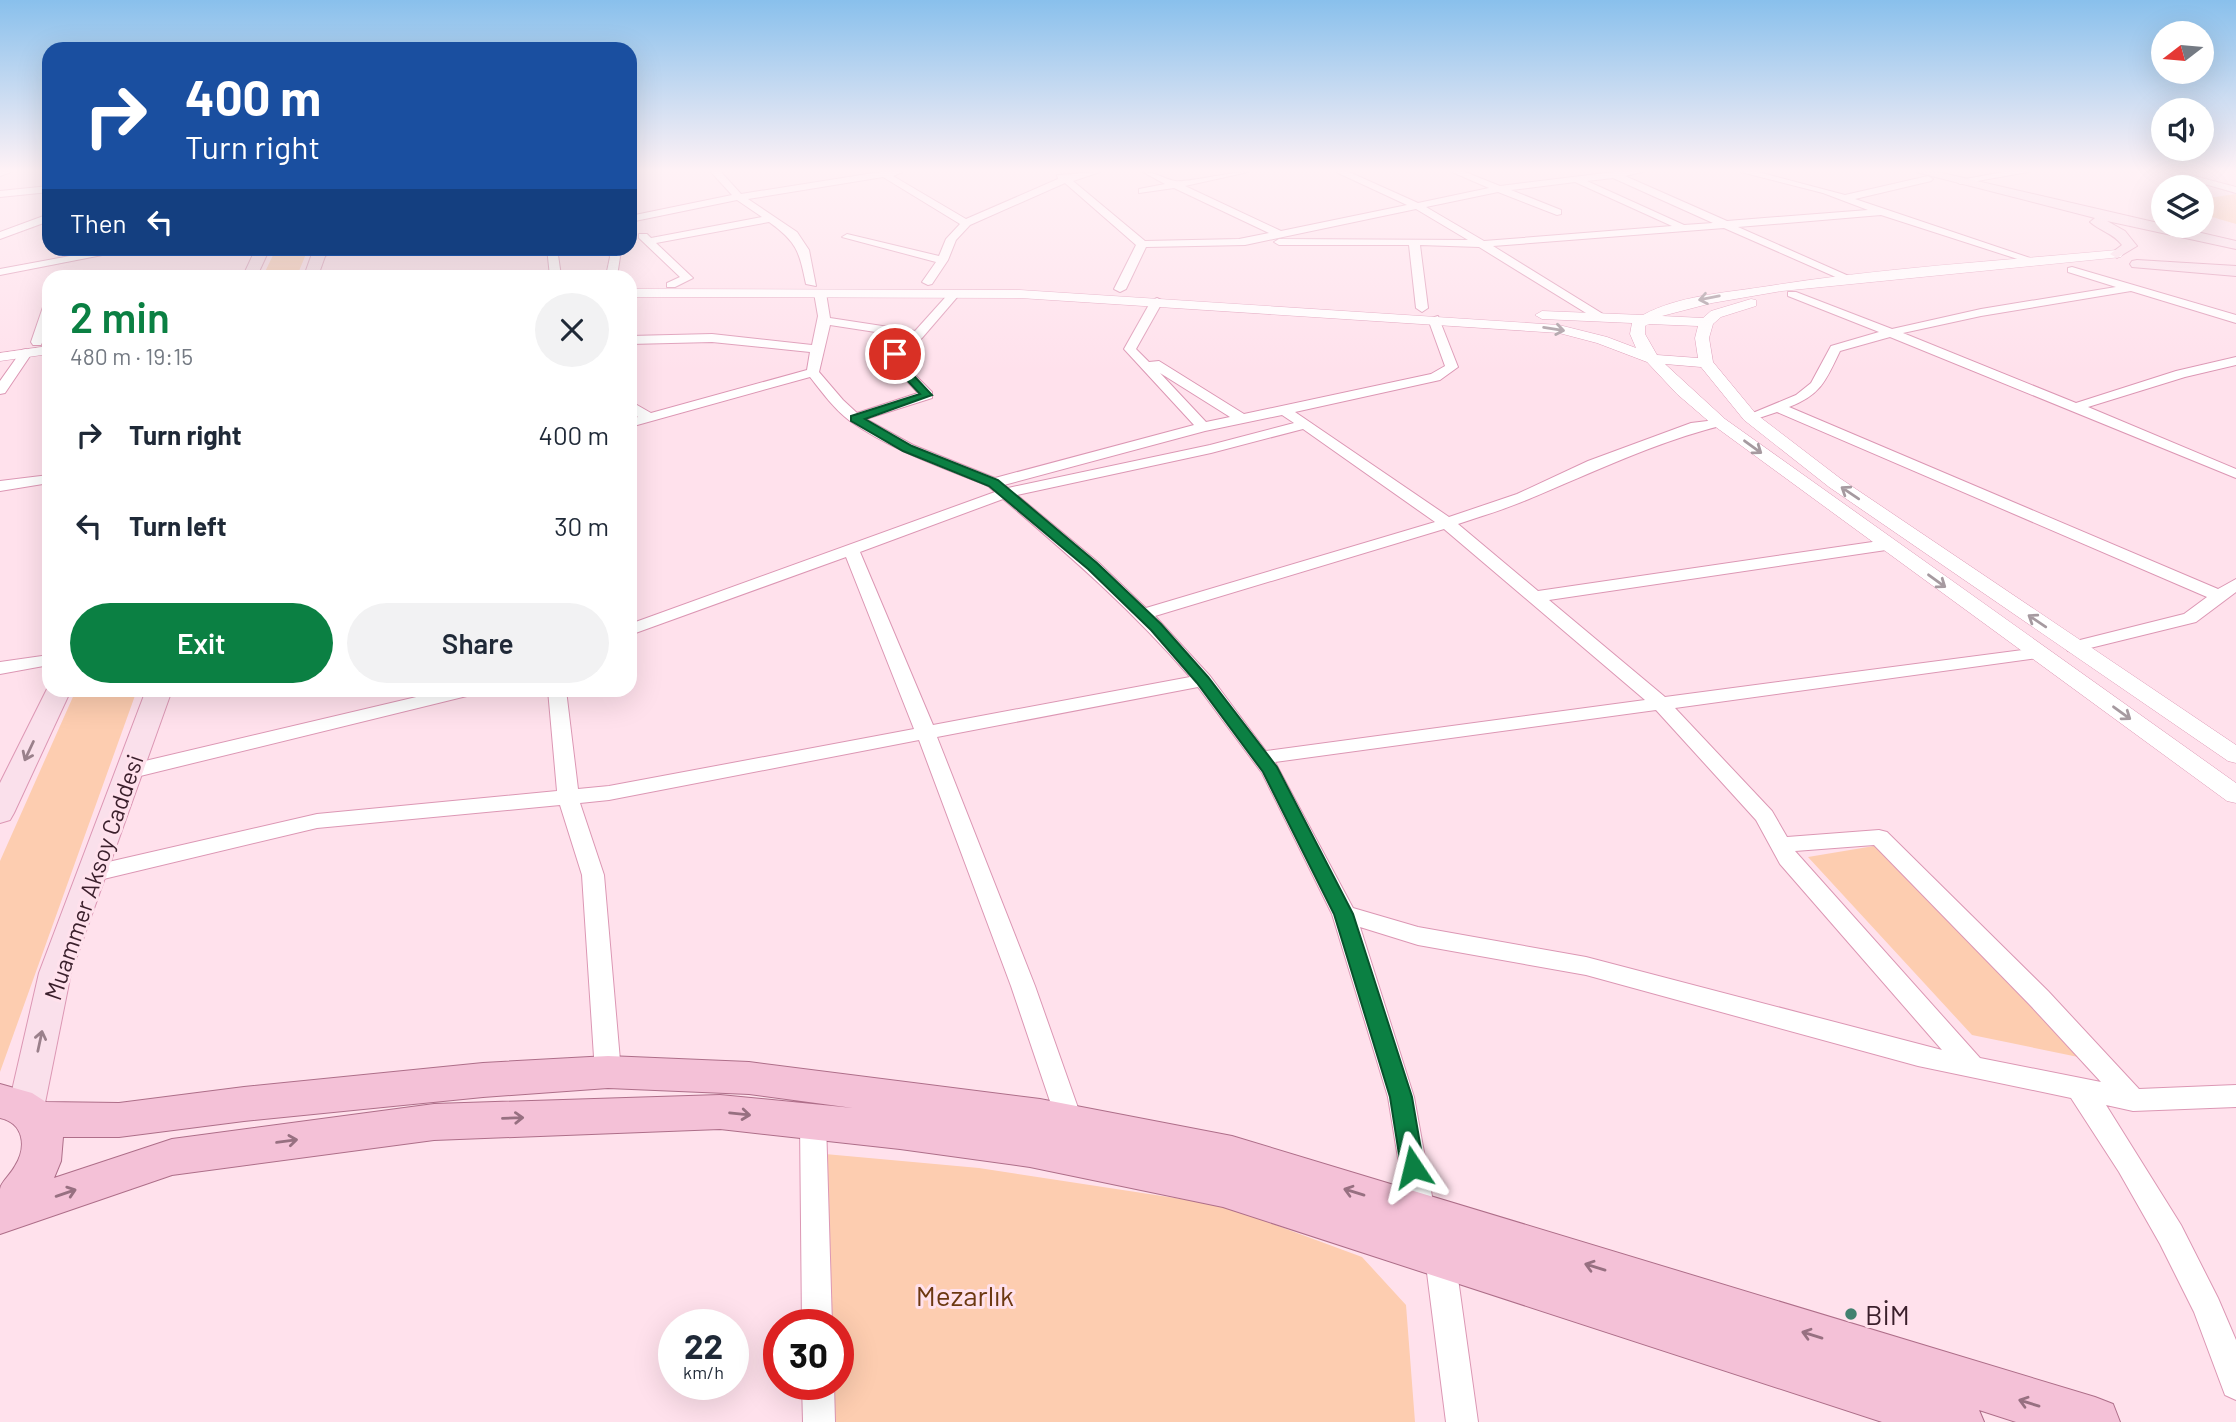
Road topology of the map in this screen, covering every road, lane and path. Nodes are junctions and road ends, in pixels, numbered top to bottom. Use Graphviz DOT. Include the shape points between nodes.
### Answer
graph roads {
  1 [pos="645,238"];
  2 [pos="664,238"];
  3 [pos="796,238"];
  4 [pos="853,238"];
  5 [pos="952,238"];
  6 [pos="1135,238"];
  7 [pos="1254,238"];
  8 [pos="1287,238"];
  9 [pos="1473,238"];
  10 [pos="1549,238"];
  11 [pos="1755,238"];
  12 [pos="1964,238"];
  13 [pos="2125,238"];
  14 [pos="2158,238"];
  15 [pos="2185,238"];
  16 [pos="2236,239"];
  17 [pos="649,241"];
  18 [pos="1293,242"];
  19 [pos="1415,242"];
  20 [pos="1235,243"];
  21 [pos="1142,244"];
  22 [pos="1483,244"];
  23 [pos="2213,245"];
  24 [pos="2154,250"];
  25 [pos="2235,253"];
  26 [pos="2118,254"];
  27 [pos="60,256"];
  28 [pos="943,260"];
  29 [pos="2040,263"];
  30 [pos="2137,264"];
  31 [pos="2072,271"];
  32 [pos="2236,271"];
  33 [pos="0,272"];
  34 [pos="1847,279"];
  35 [pos="928,282"];
  36 [pos="637,285"];
  37 [pos="671,285"];
  38 [pos="816,288"];
  39 [pos="2130,288"];
  40 [pos="1120,289"];
  41 [pos="637,293"];
  42 [pos="956,293"];
  43 [pos="1792,294"];
  44 [pos="1157,301"];
  45 [pos="1422,307"];
  46 [pos="1599,317"];
  47 [pos="1642,318"];
  48 [pos="1434,319"];
  49 [pos="2236,319"];
  50 [pos="825,321"];
  51 [pos="1706,322"];
  52 [pos="1886,332"];
  53 [pos="918,335"];
  54 [pos="637,340"];
  55 [pos="40,347"];
  56 [pos="0,348"];
  57 [pos="817,349"];
  58 [pos="1129,349"];
  59 [pos="0,357"];
  60 [pos="1652,359"];
  61 [pos="2236,361"];
  62 [pos="1706,363"];
  63 [pos="813,372"];
  64 [pos="0,390"];
  65 [pos="2076,407"];
  66 [pos="1780,408"];
  67 [pos="637,410"];
  68 [pos="1284,410"];
  69 [pos="1750,417"];
  70 [pos="649,418"];
  71 [pos="855,418"];
  72 [pos="1242,419"];
  73 [pos="637,421"];
  74 [pos="1719,422"];
  75 [pos="1304,425"];
  76 [pos="1203,427"];
  77 [pos="2236,474"];
  78 [pos="42,480"];
  79 [pos="0,486"];
  80 [pos="1000,488"];
  81 [pos="1447,523"];
  82 [pos="1886,545"];
  83 [pos="851,550"];
  84 [pos="2236,584"];
  85 [pos="2220,596"];
  86 [pos="1535,597"];
  87 [pos="1143,614"];
  88 [pos="637,627"];
  89 [pos="2074,647"];
  90 [pos="2037,653"];
  91 [pos="42,661"];
  92 [pos="0,668"];
  93 [pos="1203,680"];
  94 [pos="55,697"];
  95 [pos="156,697"];
  96 [pos="439,697"];
  97 [pos="558,697"];
  98 [pos="1659,702"];
  99 [pos="926,733"];
  100 [pos="2236,756"];
  101 [pos="1261,758"];
  102 [pos="128,772"];
  103 [pos="2236,795"];
  104 [pos="568,797"];
  105 [pos="0,813"];
  106 [pos="1780,845"];
  107 [pos="91,874"];
  108 [pos="1344,914"];
  109 [pos="1971,1066"];
  110 [pos="608,1072"];
  111 [pos="2078,1088"];
  112 [pos="2236,1097"];
  113 [pos="2133,1100"];
  114 [pos="21,1109"];
  115 [pos="813,1122"];
  116 [pos="1070,1122"];
  117 [pos="1420,1213"];
  118 [pos="1,1216"];
  119 [pos="1440,1257"];
  120 [pos="817,1309"];
  121 [pos="2236,1384"];
  122 [pos="818,1400"];
  123 [pos="819,1422"];
  124 [pos="1462,1422"];
  125 [pos="1959,1422"];
  126 [pos="2095,1422"];
  1 -- 17 [label="street"];
  2 -- 17 [label="street"];
  3 -- 38 [label="street"];
  4 -- 28 [label="street"];
  5 -- 28 [label="street"];
  6 -- 21 [label="street"];
  7 -- 20 [label="street"];
  8 -- 18 [label="street"];
  9 -- 22 [label="street"];
  10 -- 22 [label="street"];
  11 -- 34 [label="street"];
  12 -- 29 [label="street"];
  13 -- 26 [label="main road" via="2130,246"];
  14 -- 23 [label="main road" via="2184,247"];
  15 -- 23 [label="main road"];
  16 -- 23 [label="main road"];
  17 -- 37 [label="street" via="687,278"];
  18 -- 19 [label="street"];
  18 -- 20 [label="street"];
  19 -- 22 [label="street"];
  19 -- 45 [label="street"];
  20 -- 21 [label="street"];
  21 -- 40 [label="street"];
  22 -- 46 [label="street"];
  23 -- 25 [label="main road"];
  24 -- 26 [label="main road"];
  25 -- 30 [label="main road"];
  26 -- 29 [label="street"];
  27 -- 33 [label="street"];
  28 -- 35 [label="street"];
  29 -- 34 [label="street"];
  30 -- 31 [label="street"];
  30 -- 32 [label="main road"];
  31 -- 39 [label="street"];
  31 -- 43 [label="street"];
  34 -- 47 [label="street, one-way" via="1690,302"];
  35 -- 38 [label="street"];
  35 -- 40 [label="street"];
  36 -- 37 [label="street"];
  37 -- 38 [label="street"];
  38 -- 41 [label="street"];
  38 -- 42 [label="street"];
  38 -- 50 [label="street"];
  39 -- 49 [label="street"];
  39 -- 52 [label="street"];
  40 -- 45 [label="street"];
  42 -- 44 [label="street"];
  42 -- 53 [label="street"];
  43 -- 51 [label="street" via="1733,308"];
  43 -- 52 [label="street"];
  44 -- 48 [label="street"];
  44 -- 58 [label="street"];
  45 -- 46 [label="street"];
  46 -- 47 [label="street"];
  47 -- 51 [label="street"];
  47 -- 60 [label="street" via="1637,342"];
  48 -- 60 [label="street, one-way" via="1559,329"];
  48 -- 68 [label="street" via="1452,367 1436,377"];
  50 -- 53 [label="street"];
  50 -- 57 [label="street"];
  51 -- 62 [label="street" via="1702,338"];
  52 -- 65 [label="street"];
  52 -- 66 [label="street" via="1835,349 1817,385"];
  53 -- 71 [label="street" via="895,354 896,363 927,395"];
  54 -- 57 [label="street" via="712,338"];
  55 -- 56 [label="street"];
  55 -- 59 [label="street"];
  55 -- 64 [label="street"];
  57 -- 63 [label="street"];
  58 -- 72 [label="street"];
  58 -- 76 [label="street"];
  60 -- 62 [label="street"];
  60 -- 74 [label="street"];
  61 -- 65 [label="street"];
  62 -- 69 [label="street"];
  63 -- 70 [label="street"];
  63 -- 71 [label="street"];
  65 -- 77 [label="street"];
  66 -- 69 [label="street"];
  66 -- 85 [label="street"];
  67 -- 70 [label="street"];
  68 -- 72 [label="street"];
  68 -- 75 [label="street"];
  89 -- 69 [label="street, one-way" via="1835,483"];
  70 -- 73 [label="street"];
  71 -- 80 [label="street" via="908,448"];
  72 -- 76 [label="street"];
  74 -- 81 [label="street" via="1696,426"];
  74 -- 82 [label="street, one-way"];
  75 -- 80 [label="street" via="1211,449"];
  75 -- 81 [label="street"];
  76 -- 80 [label="street"];
  78 -- 79 [label="street"];
  80 -- 83 [label="street"];
  80 -- 87 [label="street"];
  81 -- 86 [label="street"];
  81 -- 87 [label="street"];
  82 -- 86 [label="street"];
  82 -- 90 [label="street, one-way"];
  83 -- 88 [label="street"];
  83 -- 99 [label="street"];
  84 -- 85 [label="street"];
  85 -- 89 [label="street" via="2190,618"];
  86 -- 98 [label="street"];
  87 -- 93 [label="street"];
  89 -- 90 [label="street"];
  89 -- 100 [label="street"];
  90 -- 98 [label="street"];
  90 -- 103 [label="street, one-way"];
  91 -- 92 [label="street"];
  93 -- 99 [label="street"];
  93 -- 101 [label="street"];
  94 -- 105 [label="main road, one-way"];
  95 -- 102 [label="main road, Muammer Aksoy Caddesi"];
  96 -- 102 [label="street"];
  97 -- 104 [label="street"];
  98 -- 101 [label="street"];
  98 -- 106 [label="street" via="1764,816"];
  99 -- 104 [label="street"];
  99 -- 116 [label="street"];
  101 -- 108 [label="street"];
  102 -- 107 [label="main road, Muammer Aksoy Caddesi"];
  104 -- 107 [label="street" via="317,821"];
  104 -- 110 [label="street" via="593,875"];
  106 -- 109 [label="street"];
  106 -- 113 [label="street" via="1879,837"];
  114 -- 107 [label="main road, Muammer Aksoy Caddesi, one-way" via="55,973"];
  108 -- 109 [label="street" via="1418,936 1586,966 1918,1056"];
  108 -- 117 [label="street" via="1401,1097"];
  109 -- 111 [label="street"];
  110 -- 114 [label="main road" via="483,1080 119,1120"];
  110 -- 116 [label="main road" via="749,1078"];
  111 -- 113 [label="street"];
  111 -- 121 [label="street" via="2161,1215 2221,1338"];
  112 -- 113 [label="street"];
  114 -- 118 [label="main road" via="44,1138 40,1161 26,1187"];
  118 -- 115 [label="main road, one-way" via="172,1157 434,1122 719,1112"];
  115 -- 119 [label="main road" via="1030,1149 1223,1188"];
  115 -- 120 [label="street"];
  117 -- 116 [label="main road, one-way" via="1232,1154"];
  126 -- 117 [label="main road, one-way"];
  119 -- 124 [label="street"];
  119 -- 125 [label="main road"];
  122 -- 123 [label="street"];
}
